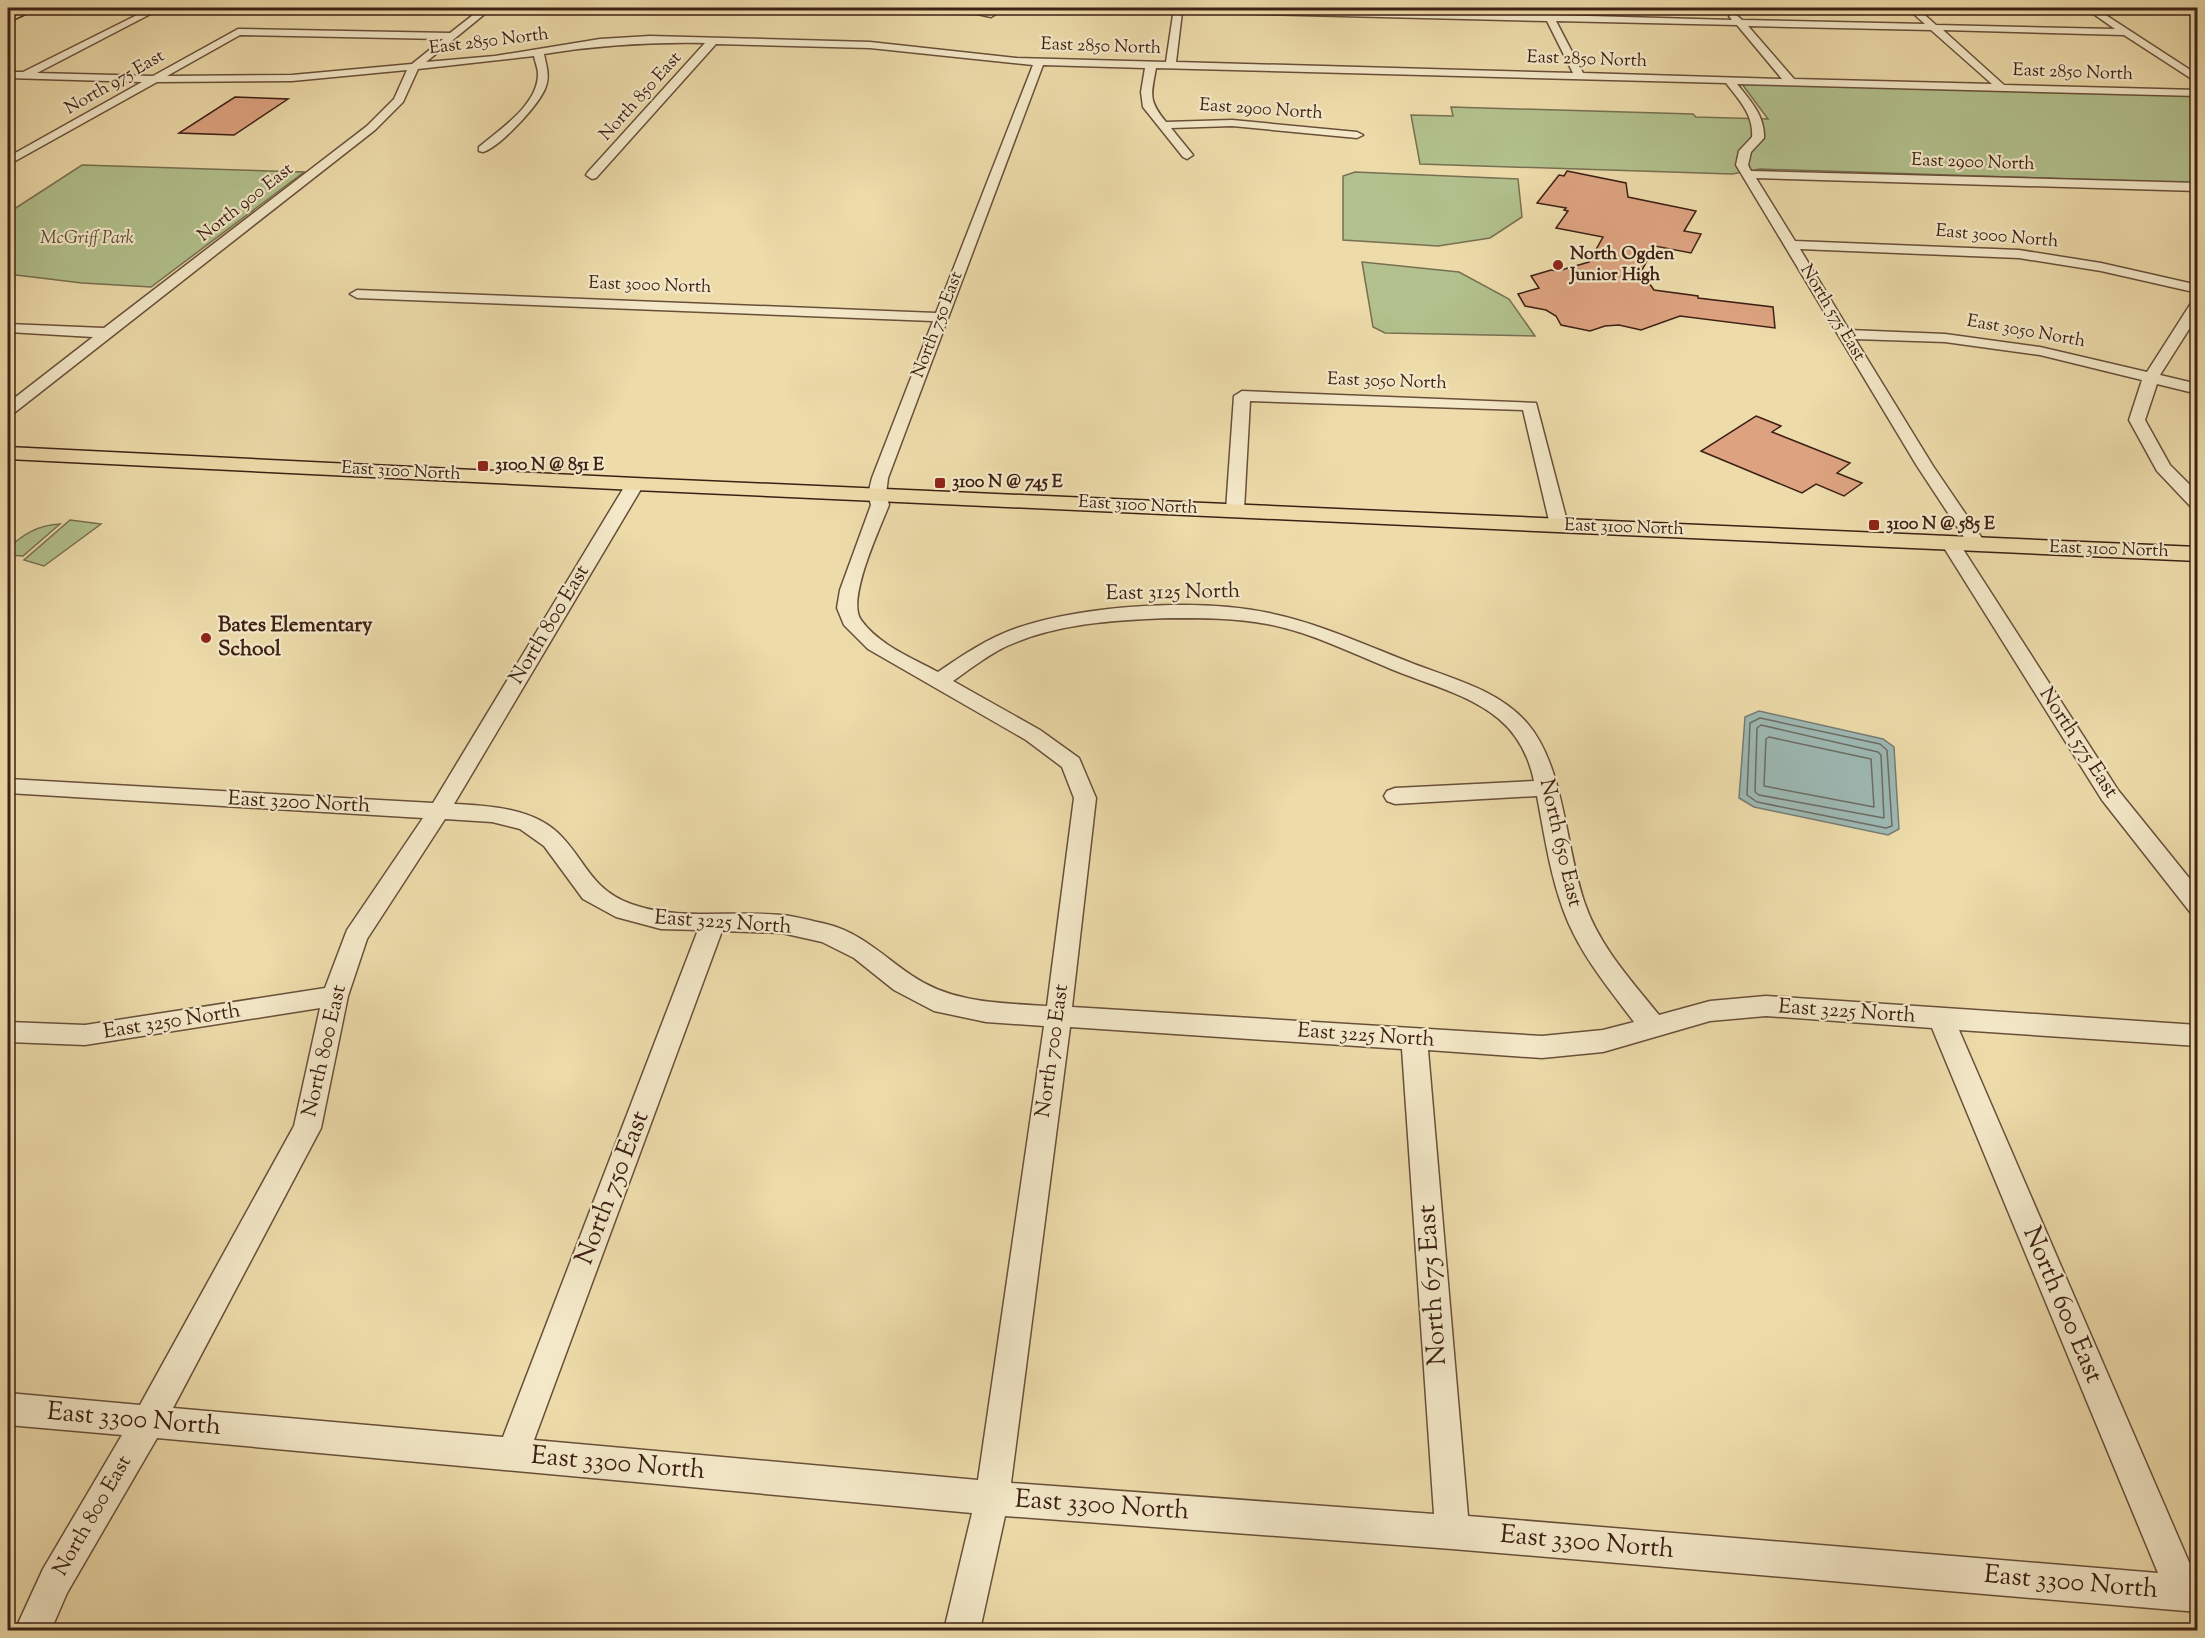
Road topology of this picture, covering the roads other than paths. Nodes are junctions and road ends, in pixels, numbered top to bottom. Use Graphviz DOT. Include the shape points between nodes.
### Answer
graph roads {
  1 [pos="33,8"];
  2 [pos="157,8"];
  3 [pos="487,8"];
  4 [pos="813,8"];
  5 [pos="1178,8"];
  6 [pos="1545,8"];
  7 [pos="1728,8"];
  8 [pos="1912,8"];
  9 [pos="2090,8"];
  10 [pos="930,9"];
  11 [pos="1365,10"];
  12 [pos="991,14"];
  13 [pos="1550,18"];
  14 [pos="8,19"];
  15 [pos="1740,22"];
  16 [pos="922,23"];
  17 [pos="1933,27"];
  18 [pos="2124,32"];
  19 [pos="916,34"];
  20 [pos="450,36"];
  21 [pos="713,41"];
  22 [pos="908,48"];
  23 [pos="539,53"];
  24 [pos="1039,62"];
  25 [pos="1151,65"];
  26 [pos="1171,65"];
  27 [pos="413,68"];
  28 [pos="8,75"];
  29 [pos="25,75"];
  30 [pos="1580,76"];
  31 [pos="155,79"];
  32 [pos="2198,80"];
  33 [pos="1730,81"];
  34 [pos="1791,82"];
  35 [pos="8,84"];
  36 [pos="2002,88"];
  37 [pos="2198,93"];
  38 [pos="1163,125"];
  39 [pos="1357,135"];
  40 [pos="483,149"];
  41 [pos="1187,155"];
  42 [pos="8,162"];
  43 [pos="1748,174"];
  44 [pos="592,175"];
  45 [pos="2198,187"];
  46 [pos="1791,245"];
  47 [pos="2198,289"];
  48 [pos="357,294"];
  49 [pos="2198,303"];
  50 [pos="940,317"];
  51 [pos="8,328"];
  52 [pos="107,333"];
  53 [pos="1845,334"];
  54 [pos="2151,377"];
  55 [pos="2198,389"];
  56 [pos="8,410"];
  57 [pos="8,453"];
  58 [pos="635,484"];
  59 [pos="877,494"];
  60 [pos="2198,504"];
  61 [pos="1235,510"];
  62 [pos="1559,525"];
  63 [pos="1950,543"];
  64 [pos="1977,544"];
  65 [pos="2198,554"];
  66 [pos="849,590"];
  67 [pos="938,681"];
  68 [pos="1481,698"];
  69 [pos="8,786"];
  70 [pos="1547,788"];
  71 [pos="1395,796"];
  72 [pos="439,811"];
  73 [pos="570,867"];
  74 [pos="2198,906"];
  75 [pos="713,922"];
  76 [pos="335,996"];
  77 [pos="1058,1017"];
  78 [pos="1941,1018"];
  79 [pos="1653,1027"];
  80 [pos="8,1032"];
  81 [pos="2198,1036"];
  82 [pos="1414,1039"];
  83 [pos="8,1409"];
  84 [pos="148,1422"];
  85 [pos="513,1454"];
  86 [pos="992,1498"];
  87 [pos="1452,1532"];
  88 [pos="2191,1593"];
  89 [pos="33,1630"];
  90 [pos="962,1630"];
  1 -- 14 [label="main road"];
  2 -- 29 [label="street"];
  3 -- 20 [label="street, North 900 East"];
  4 -- 10 [label="street"];
  5 -- 11 [label="street"];
  5 -- 26 [label="street"];
  6 -- 13 [label="street"];
  7 -- 15 [label="street"];
  8 -- 17 [label="street"];
  9 -- 18 [label="street"];
  10 -- 12 [label="street"];
  10 -- 16 [label="street"];
  11 -- 13 [label="street"];
  13 -- 15 [label="street"];
  13 -- 30 [label="street"];
  15 -- 17 [label="street"];
  15 -- 34 [label="street"];
  17 -- 18 [label="street"];
  17 -- 36 [label="street"];
  18 -- 32 [label="street"];
  19 -- 22 [label="street"];
  20 -- 27 [label="street, North 900 East"];
  20 -- 31 [label="street, North 975 East" via="238,32"];
  21 -- 22 [label="street, East 2850 North"];
  21 -- 23 [label="street, East 2850 North" via="624,40"];
  21 -- 44 [label="street, North 850 East"];
  22 -- 24 [label="street, East 2850 North"];
  23 -- 27 [label="street, East 2850 North"];
  23 -- 40 [label="street" via="543,76 540,90 527,109"];
  24 -- 25 [label="street, East 2850 North"];
  24 -- 50 [label="street, North 750 East"];
  25 -- 26 [label="street, East 2850 North"];
  25 -- 38 [label="street" via="1146,92 1148,107"];
  26 -- 30 [label="street, East 2850 North"];
  27 -- 31 [label="street, East 2850 North" via="292,78"];
  27 -- 52 [label="street, North 900 East" via="399,100 371,128"];
  28 -- 29 [label="street, East 2850 North"];
  29 -- 31 [label="street, East 2850 North"];
  29 -- 35 [label="street"];
  30 -- 33 [label="street, East 2850 North"];
  31 -- 42 [label="street, North 975 East"];
  33 -- 34 [label="street, East 2850 North"];
  33 -- 43 [label="street" via="1760,127 1758,138 1744,151 1742,165"];
  34 -- 36 [label="street, East 2850 North"];
  36 -- 37 [label="street, East 2850 North"];
  38 -- 39 [label="street, East 2900 North" via="1232,123"];
  38 -- 41 [label="street"];
  43 -- 45 [label="street, East 2900 North"];
  43 -- 46 [label="street, North 575 East"];
  46 -- 47 [label="street, East 3000 North" via="2019,254 2102,267"];
  46 -- 53 [label="street, North 575 East"];
  48 -- 50 [label="street, East 3000 North"];
  49 -- 54 [label="street"];
  50 -- 59 [label="street, North 750 East"];
  51 -- 52 [label="street"];
  52 -- 56 [label="street, North 900 East"];
  53 -- 54 [label="street, East 3050 North" via="1945,338 2040,351"];
  53 -- 64 [label="street, North 575 East"];
  54 -- 55 [label="street, East 3050 North"];
  54 -- 60 [label="street" via="2137,420 2163,467"];
  57 -- 58 [label="main road, East 3100 North"];
  58 -- 59 [label="main road, East 3100 North"];
  58 -- 72 [label="street, North 800 East"];
  59 -- 61 [label="main road, East 3100 North"];
  59 -- 66 [label="street, North 750 East" via="880,505"];
  61 -- 62 [label="main road, East 3100 North"];
  61 -- 62 [label="street, East 3050 North" via="1242,396 1530,406"];
  62 -- 63 [label="main road, East 3100 North"];
  63 -- 64 [label="main road, East 3100 North"];
  63 -- 74 [label="street, North 575 East" via="2110,795"];
  64 -- 65 [label="main road, East 3100 North"];
  66 -- 67 [label="street, North 700 East" via="851,621 861,633"];
  67 -- 68 [label="street, East 3125 North" via="1000,642 1049,625 1173,612 1216,613 1261,617 1298,626"];
  67 -- 77 [label="street, North 700 East" via="1033,735 1071,763 1085,798"];
  68 -- 70 [label="street, North 650 East" via="1509,716 1528,735"];
  69 -- 72 [label="street, East 3200 North"];
  70 -- 71 [label="street"];
  70 -- 79 [label="street, North 650 East" via="1571,899 1580,922 1595,949"];
  72 -- 73 [label="street, East 3200 North" via="492,814 527,823 552,840"];
  72 -- 76 [label="street, North 800 East" via="356,937"];
  73 -- 75 [label="street, East 3225 North" via="591,893 624,911 661,920"];
  75 -- 77 [label="street, East 3225 North" via="782,924 828,934 862,951 903,983 943,1004 986,1012"];
  75 -- 85 [label="street, North 750 East"];
  76 -- 80 [label="street, East 3250 North" via="85,1035"];
  76 -- 84 [label="street, North 800 East" via="307,1128"];
  77 -- 82 [label="street, East 3225 North"];
  77 -- 86 [label="street, North 700 East"];
  78 -- 79 [label="street, East 3225 North" via="1766,1006 1710,1011"];
  78 -- 81 [label="street, East 3225 North"];
  78 -- 88 [label="street, North 600 East"];
  79 -- 82 [label="street, East 3225 North" via="1603,1041 1542,1047"];
  82 -- 87 [label="street, North 675 East"];
  83 -- 84 [label="street, East 3300 North"];
  84 -- 85 [label="street, East 3300 North"];
  84 -- 89 [label="street, North 800 East" via="55,1581"];
  85 -- 86 [label="street, East 3300 North"];
  86 -- 87 [label="street, East 3300 North"];
  86 -- 90 [label="street, North 700 East"];
  87 -- 88 [label="street, East 3300 North"];
}
